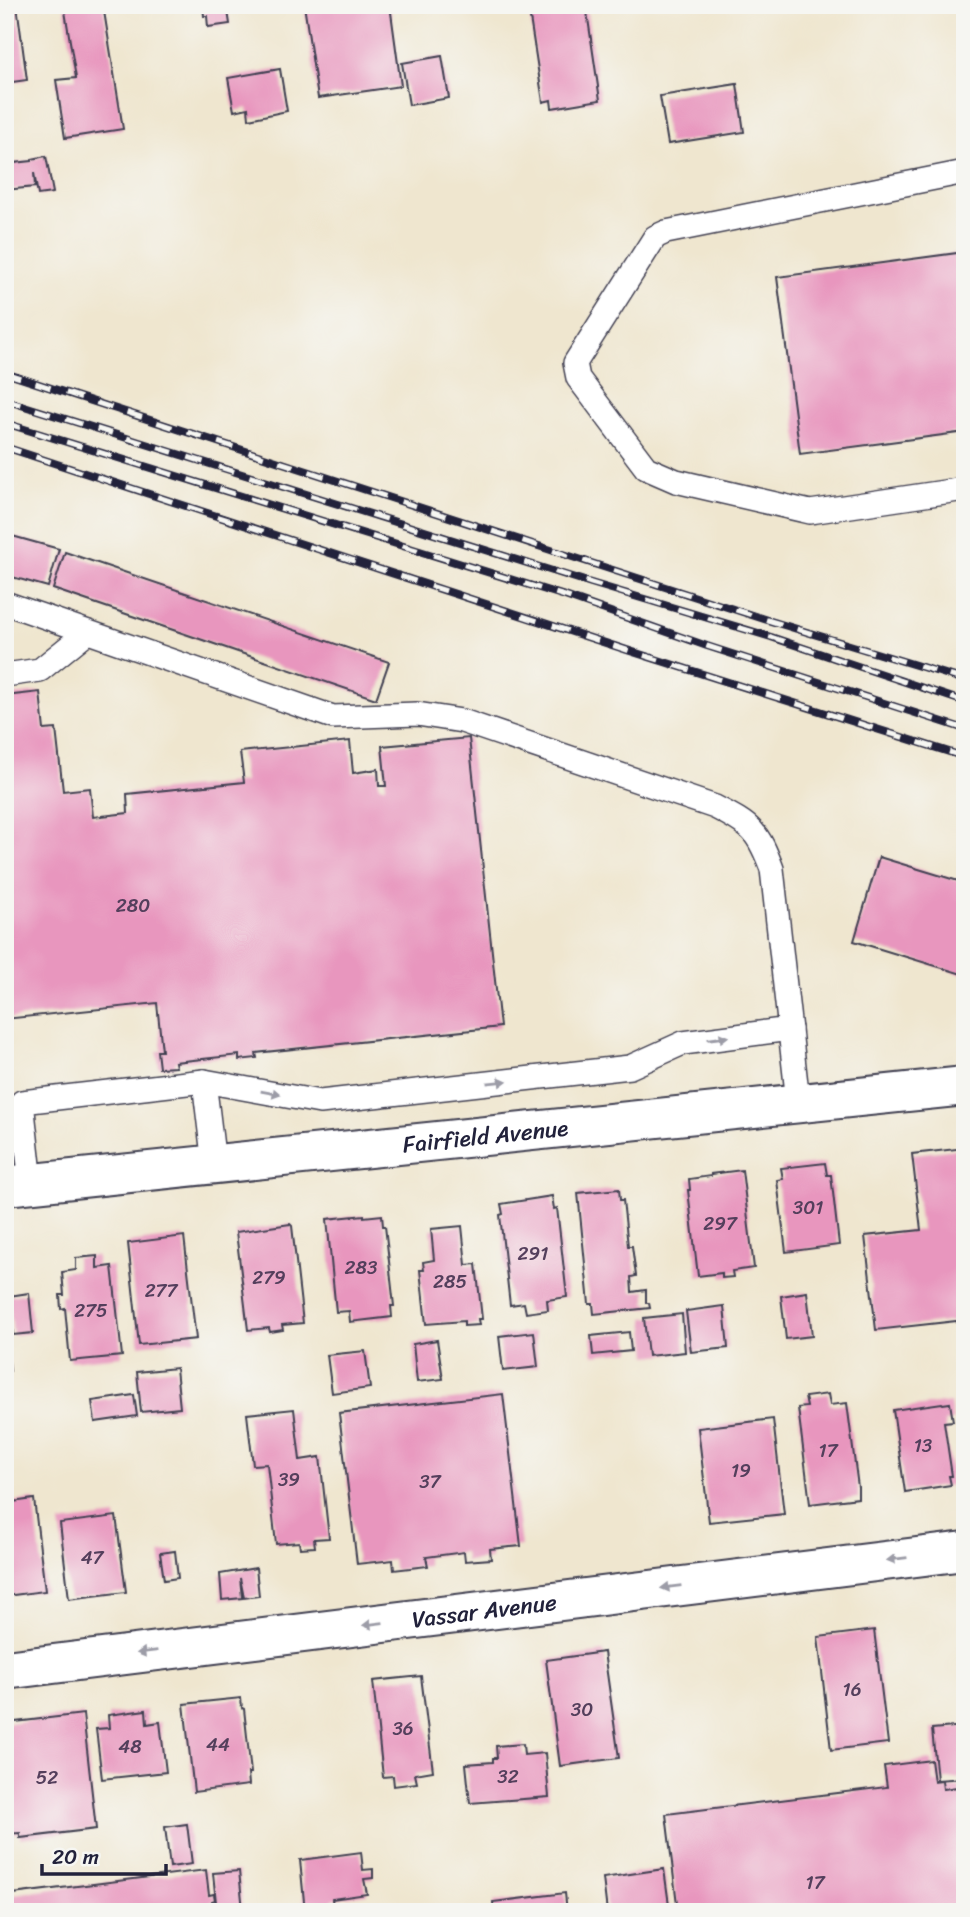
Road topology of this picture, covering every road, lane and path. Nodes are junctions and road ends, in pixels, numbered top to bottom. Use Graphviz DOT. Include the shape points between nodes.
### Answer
graph roads {
  1 [pos="965,172"];
  2 [pos="965,489"];
  3 [pos="5,603"];
  4 [pos="87,632"];
  5 [pos="5,675"];
  6 [pos="790,1029"];
  7 [pos="204,1081"];
  8 [pos="965,1086"];
  9 [pos="798,1102"];
  10 [pos="214,1164"];
  11 [pos="18,1185"];
  12 [pos="965,1551"];
  13 [pos="5,1670"];
  1 -- 2 [label="lane" via="655,237 575,363 578,378 646,468 676,481 810,512"];
  3 -- 4 [label="lane"];
  4 -- 5 [label="lane" via="40,670"];
  4 -- 6 [label="lane" via="333,717 417,714 462,722 715,807 745,823 763,844 772,869"];
  7 -- 6 [label="lane, one-way" via="320,1102 630,1067 683,1043"];
  6 -- 9 [label="lane"];
  7 -- 10 [label="lane"];
  7 -- 11 [label="lane" via="22,1102"];
  8 -- 9 [label="street, Fairfield Avenue"];
  9 -- 10 [label="street, Fairfield Avenue"];
  10 -- 11 [label="street, Fairfield Avenue"];
  12 -- 13 [label="street, Vassar Avenue, one-way"];
}
